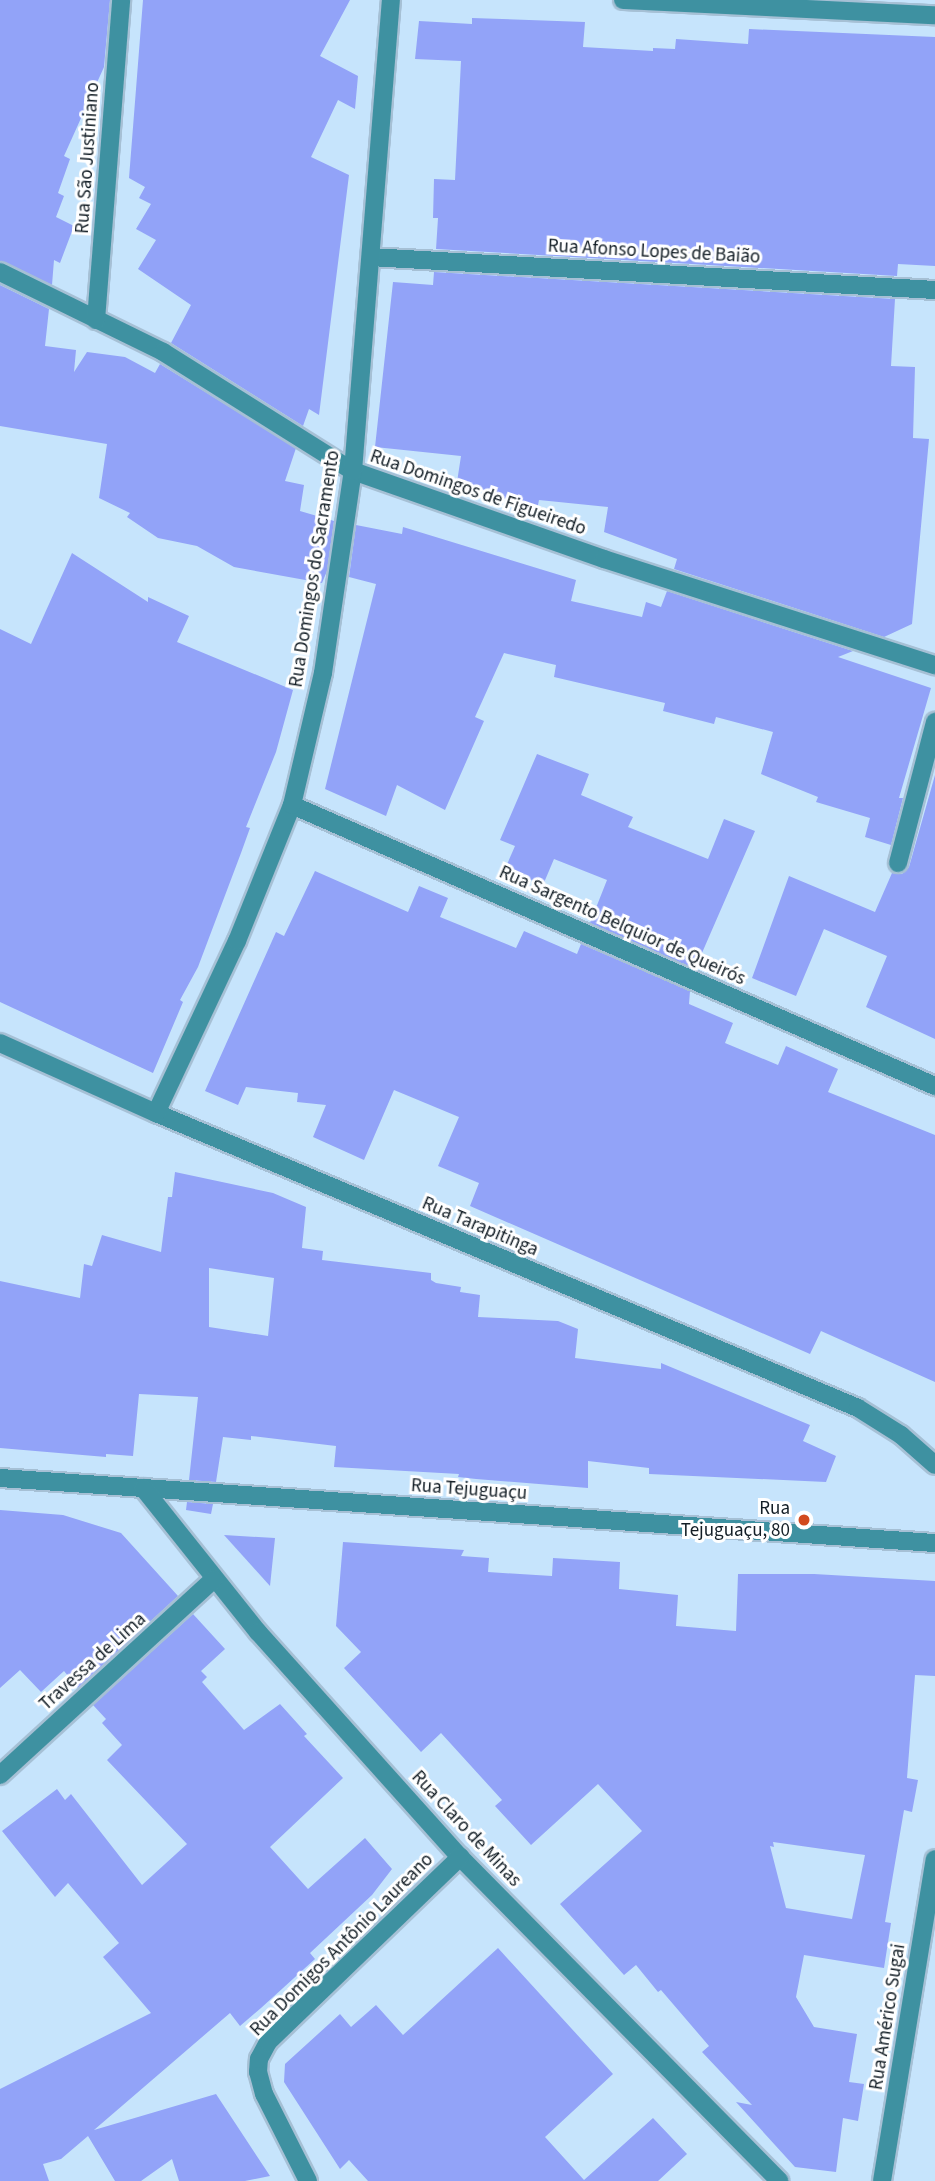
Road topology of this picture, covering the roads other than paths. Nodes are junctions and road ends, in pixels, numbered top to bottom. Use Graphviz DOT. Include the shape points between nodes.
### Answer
graph roads {
  1 [pos="121,0"];
  2 [pos="391,0"];
  3 [pos="623,0"];
  4 [pos="935,15"];
  5 [pos="371,257"];
  6 [pos="0,272"];
  7 [pos="935,290"];
  8 [pos="96,320"];
  9 [pos="353,471"];
  10 [pos="935,665"];
  11 [pos="935,722"];
  12 [pos="292,805"];
  13 [pos="898,863"];
  14 [pos="0,1043"];
  15 [pos="935,1086"];
  16 [pos="156,1114"];
  17 [pos="935,1465"];
  18 [pos="0,1478"];
  19 [pos="142,1488"];
  20 [pos="935,1544"];
  21 [pos="214,1579"];
  22 [pos="0,1775"];
  23 [pos="460,1857"];
  24 [pos="935,1859"];
  25 [pos="308,2181"];
  26 [pos="779,2181"];
  27 [pos="882,2181"];
  1 -- 8 [label="street, Rua São Justiniano"];
  2 -- 5 [label="street, Rua Domingos do Sacramento"];
  3 -- 4 [label="street"];
  5 -- 7 [label="street, Rua Afonso Lopes de Baião"];
  5 -- 9 [label="street, Rua Domingos do Sacramento"];
  6 -- 8 [label="street, Rua Domingos de Figueiredo"];
  8 -- 9 [label="street, Rua Domingos de Figueiredo" via="163,352"];
  9 -- 10 [label="street, Rua Domingos de Figueiredo" via="604,559"];
  9 -- 12 [label="street, Rua Domingos do Sacramento" via="323,673"];
  11 -- 13 [label="street"];
  12 -- 15 [label="street, Rua Sargento Belquior de Queirós"];
  12 -- 16 [label="street, Rua Domingos do Sacramento" via="237,941"];
  14 -- 16 [label="street, Rua Tarapitinga"];
  16 -- 17 [label="street, Rua Tarapitinga" via="858,1408 901,1435"];
  18 -- 19 [label="street, Rua Tejuguaçu"];
  19 -- 20 [label="street, Rua Tejuguaçu"];
  19 -- 21 [label="street, Rua Claro de Minas"];
  21 -- 22 [label="street, Travessa de Lima"];
  21 -- 23 [label="street, Rua Claro de Minas"];
  23 -- 25 [label="street, Rua Domigos Antônio Laureano" via="268,2042 259,2059 264,2094"];
  23 -- 26 [label="street, Rua Claro de Minas"];
  24 -- 27 [label="street, Rua Américo Sugai"];
}
